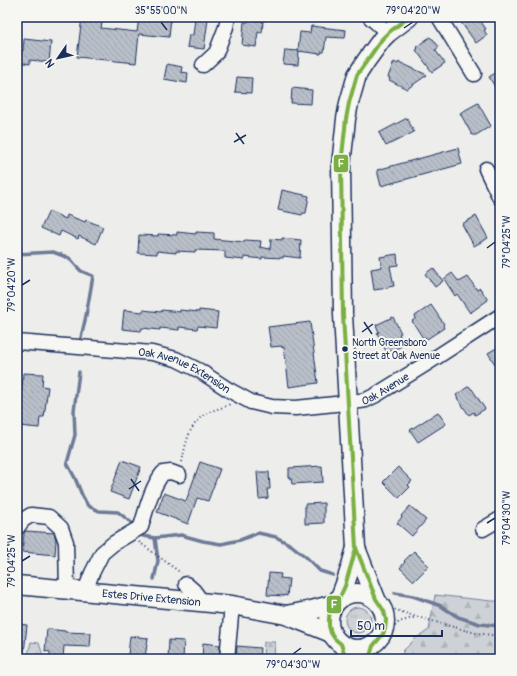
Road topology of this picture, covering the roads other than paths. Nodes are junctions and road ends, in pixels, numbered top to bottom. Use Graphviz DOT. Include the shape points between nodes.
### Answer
graph roads {
  1 [pos="228,17"];
  2 [pos="370,17"];
  3 [pos="409,17"];
  4 [pos="439,17"];
  5 [pos="388,33"];
  6 [pos="203,64"];
  7 [pos="474,74"];
  8 [pos="486,169"];
  9 [pos="500,198"];
  10 [pos="500,316"];
  11 [pos="17,342"];
  12 [pos="348,403"];
  13 [pos="179,475"];
  14 [pos="500,518"];
  15 [pos="17,528"];
  16 [pos="484,529"];
  17 [pos="356,548"];
  18 [pos="186,584"];
  19 [pos="17,585"];
  20 [pos="67,590"];
  21 [pos="86,592"];
  22 [pos="202,602"];
  23 [pos="336,602"];
  24 [pos="378,602"];
  25 [pos="232,605"];
  26 [pos="286,616"];
  27 [pos="339,645"];
  28 [pos="375,646"];
  29 [pos="227,659"];
  1 -- 6 [label="street" via="216,53"];
  2 -- 5 [label="street"];
  3 -- 5 [label="main road"];
  4 -- 7 [label="street"];
  5 -- 12 [label="main road" via="357,75 343,138 343,316"];
  8 -- 9 [label="street"];
  10 -- 12 [label="street, Oak Avenue" via="376,395 366,400"];
  11 -- 12 [label="street, Oak Avenue Extension" via="152,353 176,358 251,402 272,407 296,408"];
  12 -- 17 [label="main road"];
  13 -- 21 [label="street" via="163,473 159,478 141,527 102,553"];
  14 -- 16 [label="street"];
  15 -- 20 [label="street" via="31,515 50,517 61,528 66,542"];
  17 -- 23 [label="main road" via="347,580"];
  17 -- 24 [label="main road"];
  18 -- 22 [label="street"];
  19 -- 20 [label="main road, Estes Drive Extension"];
  20 -- 21 [label="main road, Estes Drive Extension"];
  21 -- 22 [label="main road, Estes Drive Extension"];
  22 -- 25 [label="main road, Estes Drive Extension"];
  23 -- 24 [label="main road" via="345,595 361,592"];
  23 -- 26 [label="main road, Estes Drive Extension"];
  23 -- 27 [label="main road" via="330,611 329,626"];
  24 -- 28 [label="main road" via="386,619 385,627"];
  25 -- 26 [label="main road, Estes Drive Extension"];
  25 -- 29 [label="street"];
  26 -- 27 [label="main road, Estes Drive Extension"];
  27 -- 28 [label="main road" via="357,650"];
}
